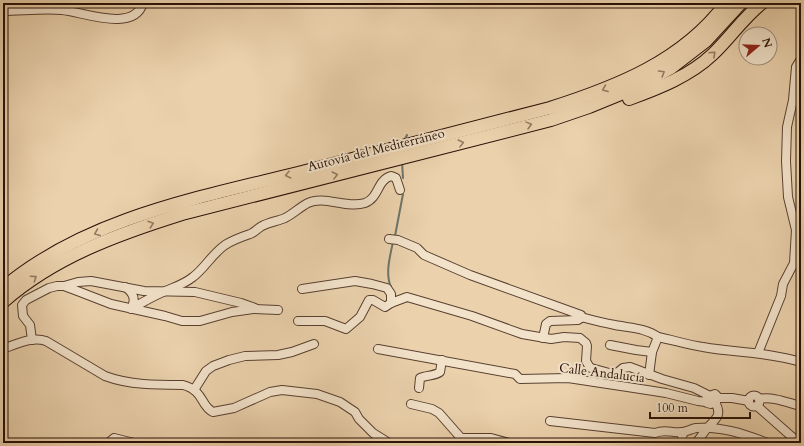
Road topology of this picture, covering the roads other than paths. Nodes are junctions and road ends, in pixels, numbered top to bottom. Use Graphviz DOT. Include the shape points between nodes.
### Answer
graph roads {
  1 [pos="143,3"];
  2 [pos="718,3"];
  3 [pos="726,3"];
  4 [pos="741,3"];
  5 [pos="762,3"];
  6 [pos="3,11"];
  7 [pos="801,60"];
  8 [pos="630,79"];
  9 [pos="589,107"];
  10 [pos="490,130"];
  11 [pos="400,190"];
  12 [pos="228,196"];
  13 [pos="389,238"];
  14 [pos="64,286"];
  15 [pos="125,287"];
  16 [pos="3,288"];
  17 [pos="302,289"];
  18 [pos="164,292"];
  19 [pos="3,302"];
  20 [pos="389,305"];
  21 [pos="131,309"];
  22 [pos="259,309"];
  23 [pos="278,310"];
  24 [pos="393,313"];
  25 [pos="581,317"];
  26 [pos="298,321"];
  27 [pos="658,337"];
  28 [pos="543,338"];
  29 [pos="32,340"];
  30 [pos="314,344"];
  31 [pos="610,345"];
  32 [pos="3,349"];
  33 [pos="378,349"];
  34 [pos="652,352"];
  35 [pos="758,353"];
  36 [pos="442,360"];
  37 [pos="801,362"];
  38 [pos="649,375"];
  39 [pos="419,388"];
  40 [pos="194,390"];
  41 [pos="712,399"];
  42 [pos="758,403"];
  43 [pos="411,404"];
  44 [pos="801,406"];
  45 [pos="550,421"];
  46 [pos="707,428"];
  47 [pos="683,432"];
  48 [pos="108,443"];
  49 [pos="134,443"];
  50 [pos="389,443"];
  51 [pos="508,443"];
  52 [pos="681,443"];
  53 [pos="696,443"];
  54 [pos="768,443"];
  55 [pos="799,443"];
  1 -- 6 [label="street" via="133,16 118,20 61,10"];
  2 -- 8 [label="highway" via="681,40"];
  3 -- 8 [label="highway, Autovía del Mediterráneo" via="690,41"];
  9 -- 4 [label="highway, Autovía del Mediterráneo, one-way" via="633,90 671,68 706,41"];
  9 -- 5 [label="highway, one-way" via="619,103 663,86 695,69"];
  7 -- 35 [label="street" via="796,67 787,127 788,197 796,230 794,264 782,284 781,296"];
  8 -- 10 [label="highway, Autovía del Mediterráneo, one-way"];
  10 -- 9 [label="highway, Autovía del Mediterráneo, one-way" via="551,120"];
  10 -- 12 [label="highway, Autovía del Mediterráneo"];
  11 -- 18 [label="street" via="396,178 391,176 382,181 378,192 366,202 308,203 292,214 224,245 192,278"];
  12 -- 16 [label="highway, Autovía del Mediterráneo, one-way" via="163,208 94,234 48,257"];
  19 -- 12 [label="highway, Autovía del Mediterráneo, one-way" via="45,271 104,241"];
  13 -- 25 [label="street" via="417,248 424,255 470,275 579,313"];
  14 -- 15 [label="street" via="91,281"];
  14 -- 21 [label="street"];
  14 -- 29 [label="street" via="49,288 24,302 22,312 30,325"];
  15 -- 18 [label="street"];
  15 -- 21 [label="street" via="133,294 134,303"];
  17 -- 20 [label="street" via="361,282 387,288 391,294"];
  18 -- 21 [label="street"];
  18 -- 22 [label="street" via="195,292"];
  20 -- 24 [label="street" via="388,310"];
  20 -- 26 [label="street" via="383,307 370,300 360,317 346,328 325,321"];
  20 -- 28 [label="street" via="407,297 522,334"];
  21 -- 22 [label="street" via="182,321 200,321 232,312"];
  22 -- 23 [label="street"];
  25 -- 27 [label="street" via="643,330"];
  25 -- 28 [label="street" via="578,320 550,321 546,324"];
  27 -- 34 [label="street"];
  27 -- 35 [label="street" via="703,347"];
  28 -- 38 [label="street" via="577,337 583,340 587,346 587,364 591,368 613,374 630,367"];
  29 -- 32 [label="street"];
  29 -- 40 [label="street" via="42,339 115,380 183,385"];
  30 -- 40 [label="street" via="292,352 245,356 213,366 206,371"];
  31 -- 34 [label="street"];
  33 -- 36 [label="street, Calle Andalucía"];
  34 -- 38 [label="street"];
  35 -- 37 [label="street"];
  36 -- 39 [label="street" via="440,372 420,378"];
  36 -- 41 [label="street, Calle Andalucía" via="515,374 520,379 568,378"];
  38 -- 41 [label="street" via="694,388"];
  40 -- 50 [label="street" via="213,412 234,408 270,392 282,390 318,394 340,402 355,412 373,434"];
  41 -- 42 [label="street" via="749,400 754,396"];
  41 -- 46 [label="street" via="718,416"];
  42 -- 44 [label="street" via="766,398 772,398"];
  42 -- 55 [label="street"];
  43 -- 51 [label="street" via="432,409 440,414 461,438 492,438"];
  45 -- 47 [label="street" via="655,434 662,430"];
  46 -- 47 [label="street"];
  46 -- 53 [label="street"];
  46 -- 54 [label="street" via="745,434"];
  47 -- 52 [label="street"];
  48 -- 49 [label="street" via="114,438"];
}
